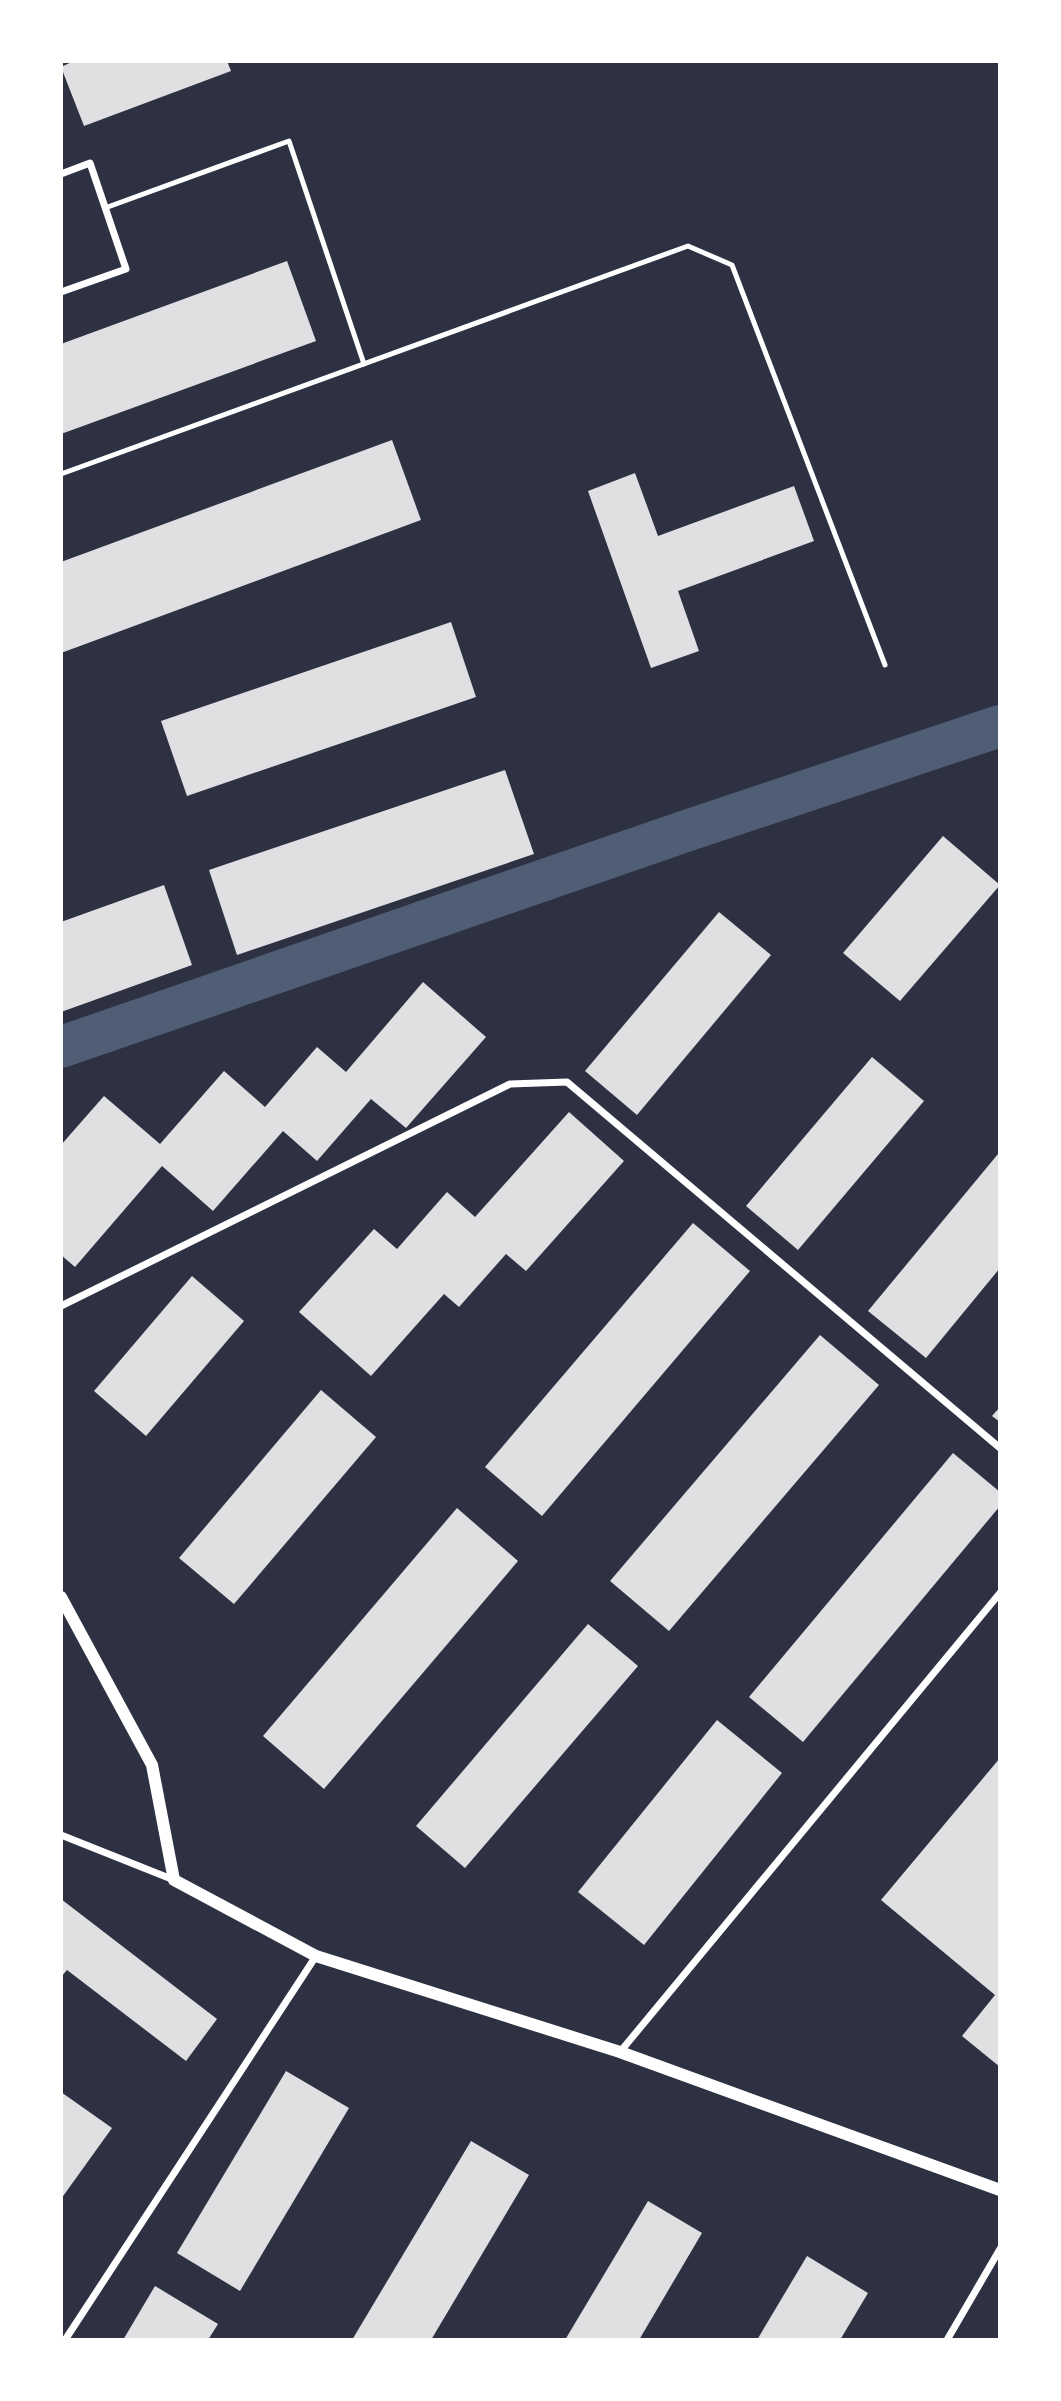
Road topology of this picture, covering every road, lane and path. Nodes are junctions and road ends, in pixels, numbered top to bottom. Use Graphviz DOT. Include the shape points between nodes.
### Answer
graph roads {
  1 [pos="61,174"];
  2 [pos="105,208"];
  3 [pos="61,292"];
  4 [pos="364,364"];
  5 [pos="61,474"];
  6 [pos="885,665"];
  7 [pos="61,1306"];
  8 [pos="1000,1448"];
  9 [pos="1000,1593"];
  10 [pos="61,1597"];
  11 [pos="61,1835"];
  12 [pos="174,1880"];
  13 [pos="316,1956"];
  14 [pos="620,2052"];
  15 [pos="1000,2190"];
  16 [pos="1000,2249"];
  17 [pos="65,2340"];
  18 [pos="947,2340"];
  1 -- 2 [label="street" via="90,163"];
  2 -- 3 [label="street" via="126,269"];
  2 -- 4 [label="lane" via="289,141"];
  4 -- 5 [label="lane"];
  4 -- 6 [label="lane" via="688,246 732,265"];
  7 -- 8 [label="street" via="510,1084 567,1082"];
  9 -- 14 [label="street"];
  10 -- 12 [label="street" via="152,1765"];
  11 -- 12 [label="street"];
  12 -- 13 [label="street"];
  13 -- 14 [label="street"];
  13 -- 17 [label="street"];
  14 -- 15 [label="street"];
  16 -- 18 [label="street"];
}
